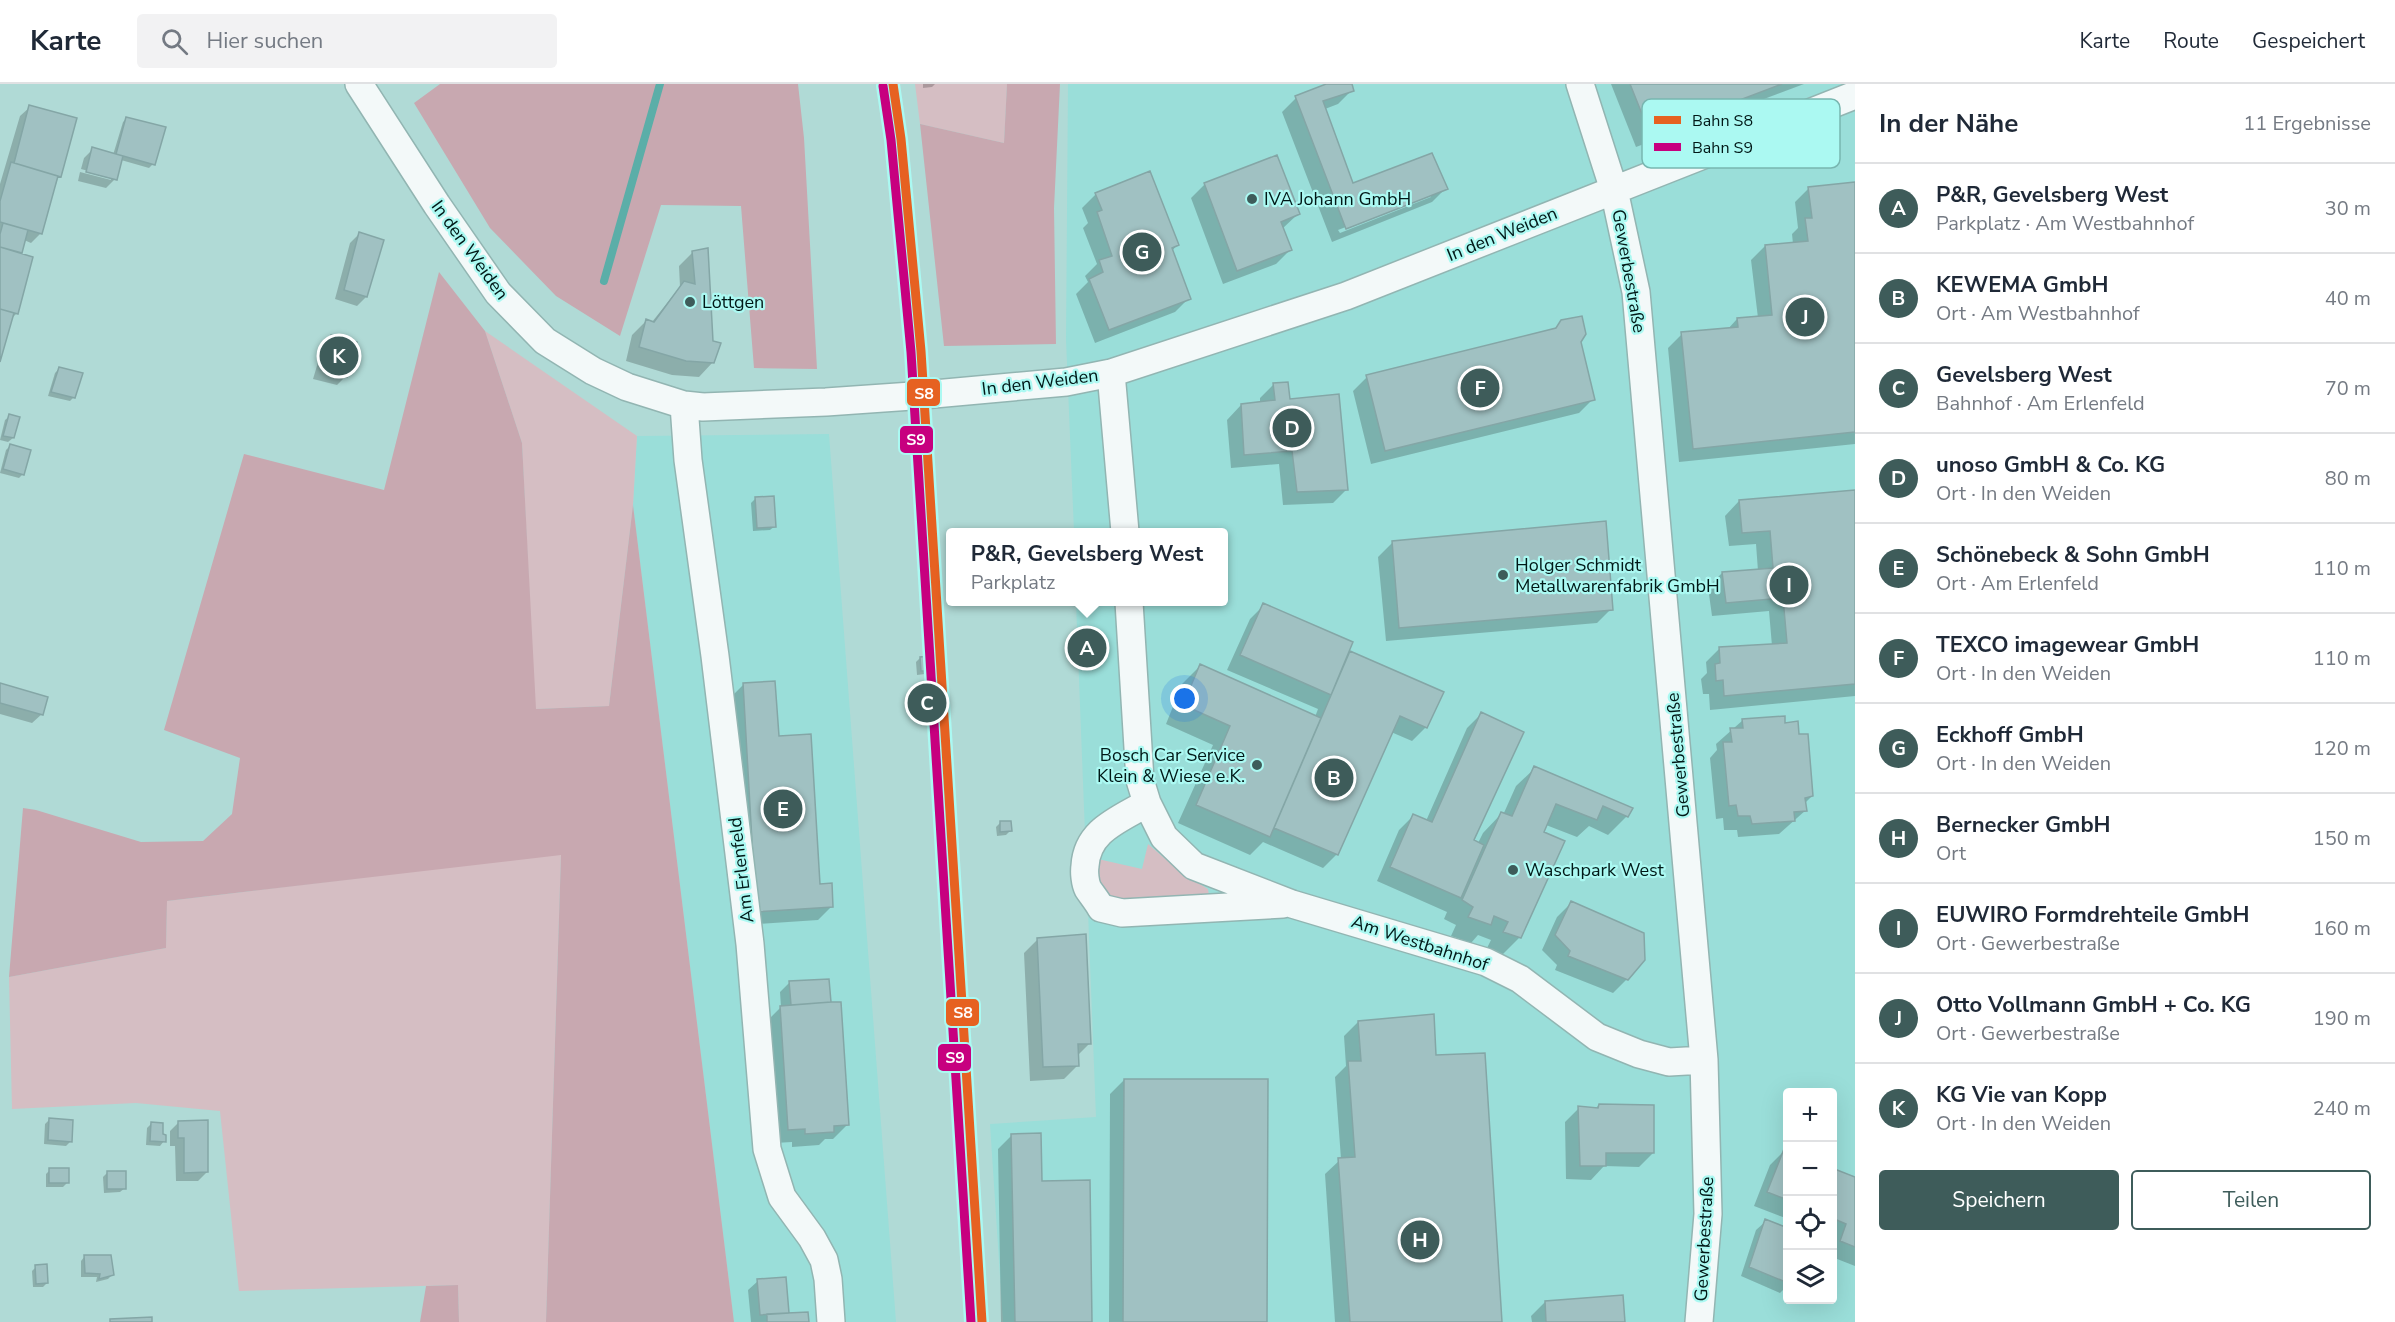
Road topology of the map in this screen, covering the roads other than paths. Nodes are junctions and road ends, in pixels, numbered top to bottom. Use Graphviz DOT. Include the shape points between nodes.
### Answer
graph roads {
  1 [pos="359,84"];
  2 [pos="1580,84"];
  3 [pos="1855,94"];
  4 [pos="1840,100"];
  5 [pos="1669,168"];
  6 [pos="1614,190"];
  7 [pos="1111,373"];
  8 [pos="684,405"];
  9 [pos="1125,528"];
  10 [pos="1129,606"];
  11 [pos="1147,803"];
  12 [pos="1292,904"];
  13 [pos="1704,1060"];
  14 [pos="831,1322"];
  15 [pos="1699,1322"];
  1 -- 8 [label="street, In den Weiden" via="498,293 545,341 627,387"];
  2 -- 6 [label="street, Gewerbestraße"];
  3 -- 4 [label="street, In den Weiden"];
  5 -- 6 [label="street, In den Weiden"];
  6 -- 7 [label="street, In den Weiden" via="1346,296"];
  6 -- 13 [label="street, Gewerbestraße" via="1636,292"];
  7 -- 8 [label="street, In den Weiden" via="1066,382 912,396"];
  7 -- 9 [label="street"];
  8 -- 14 [label="street, Am Erlenfeld" via="750,944 767,1149 782,1197 824,1260"];
  10 -- 11 [label="street, Am Westbahnhof" via="1140,780"];
  11 -- 12 [label="street, Am Westbahnhof" via="1164,837 1194,866"];
  11 -- 12 [label="street, Am Westbahnhof" via="1101,832 1087,850 1087,886 1101,908 1122,913"];
  12 -- 13 [label="street, Am Westbahnhof" via="1486,962 1520,979 1597,1037 1639,1054 1669,1062"];
  13 -- 15 [label="street, Gewerbestraße" via="1708,1214"];
}
